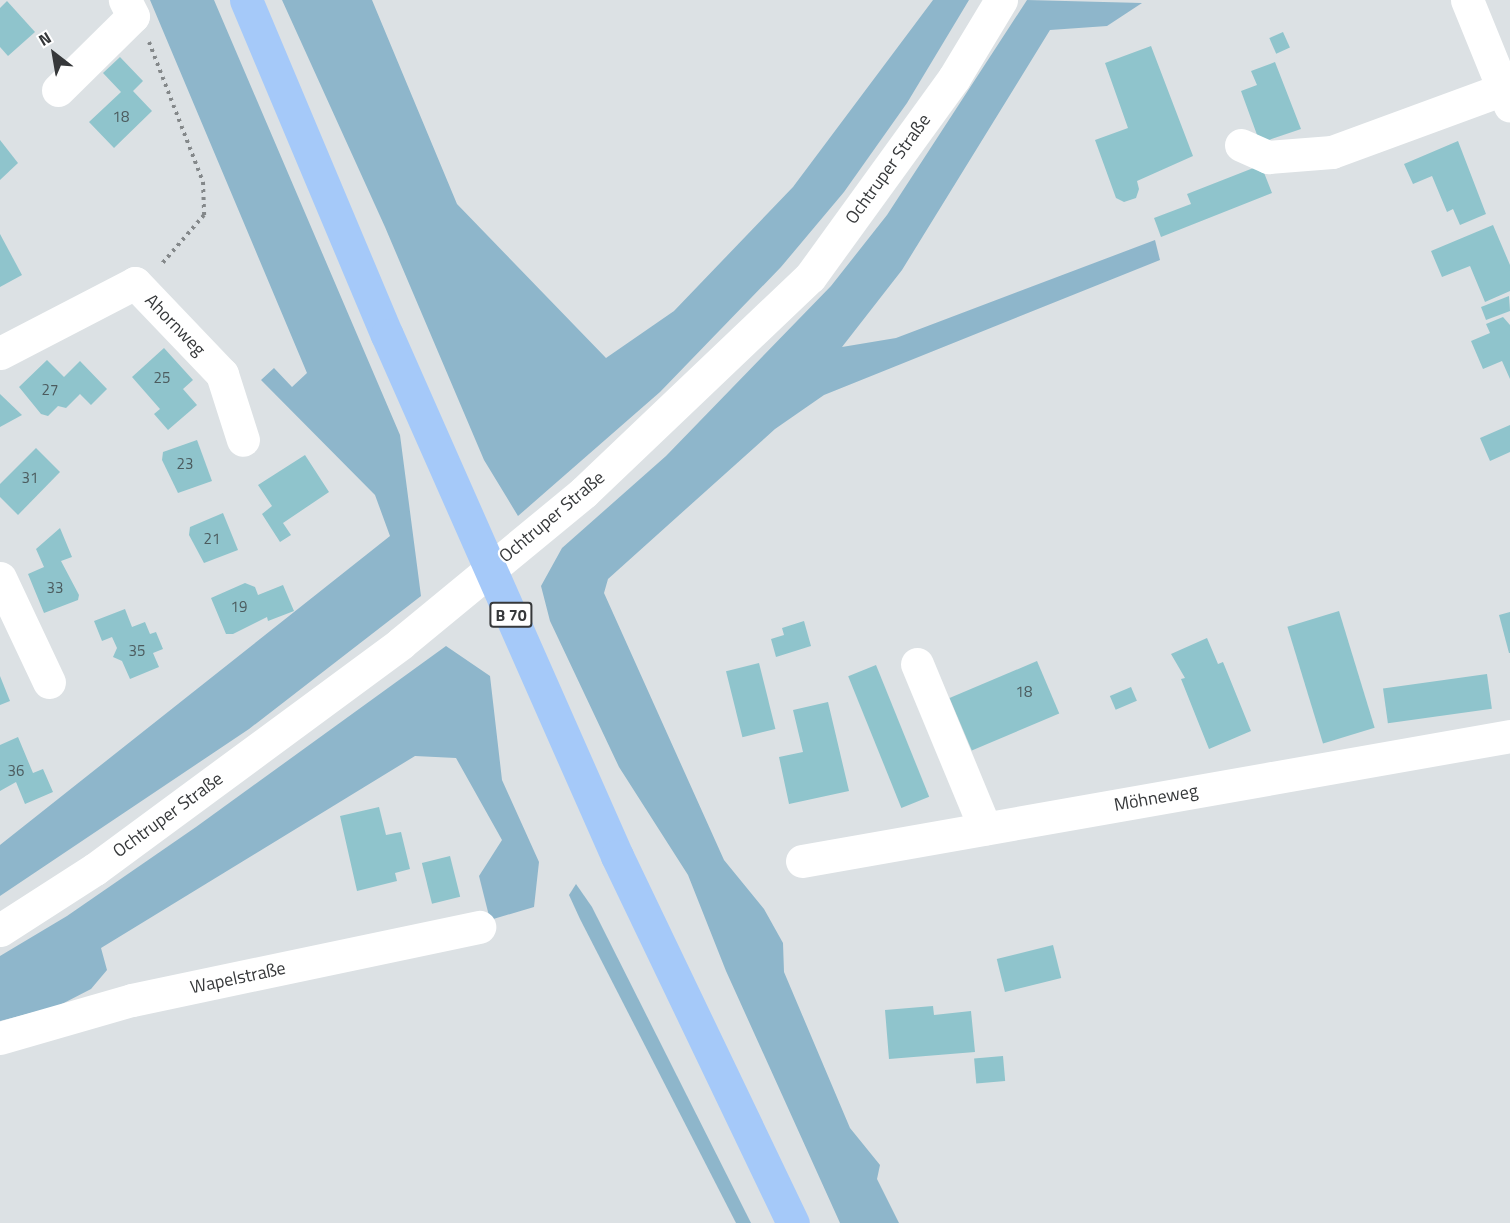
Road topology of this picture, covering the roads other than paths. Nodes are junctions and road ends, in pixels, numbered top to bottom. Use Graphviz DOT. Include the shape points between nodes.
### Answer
graph roads {
  1 [pos="246,0"];
  2 [pos="1001,0"];
  3 [pos="1467,0"];
  4 [pos="129,8"];
  5 [pos="58,90"];
  6 [pos="1507,97"];
  7 [pos="1241,145"];
  8 [pos="0,353"];
  9 [pos="243,440"];
  10 [pos="0,578"];
  11 [pos="917,664"];
  12 [pos="49,682"];
  13 [pos="1510,735"];
  14 [pos="984,828"];
  15 [pos="802,861"];
  16 [pos="479,927"];
  17 [pos="0,930"];
  18 [pos="0,1038"];
  19 [pos="793,1223"];
  1 -- 19 [label="highway, B 70" via="387,335 617,856"];
  2 -- 17 [label="street, Ochtruper Straße" via="954,78 810,277 584,492 401,643 95,868"];
  3 -- 6 [label="street"];
  4 -- 5 [label="street"];
  6 -- 7 [label="street" via="1332,152 1268,157"];
  8 -- 9 [label="street, Ahornweg" via="135,283 222,374"];
  10 -- 12 [label="street"];
  11 -- 14 [label="street"];
  13 -- 14 [label="street, Möhneweg"];
  14 -- 15 [label="street, Möhneweg"];
  16 -- 18 [label="street, Wapelstraße" via="132,1000"];
}
